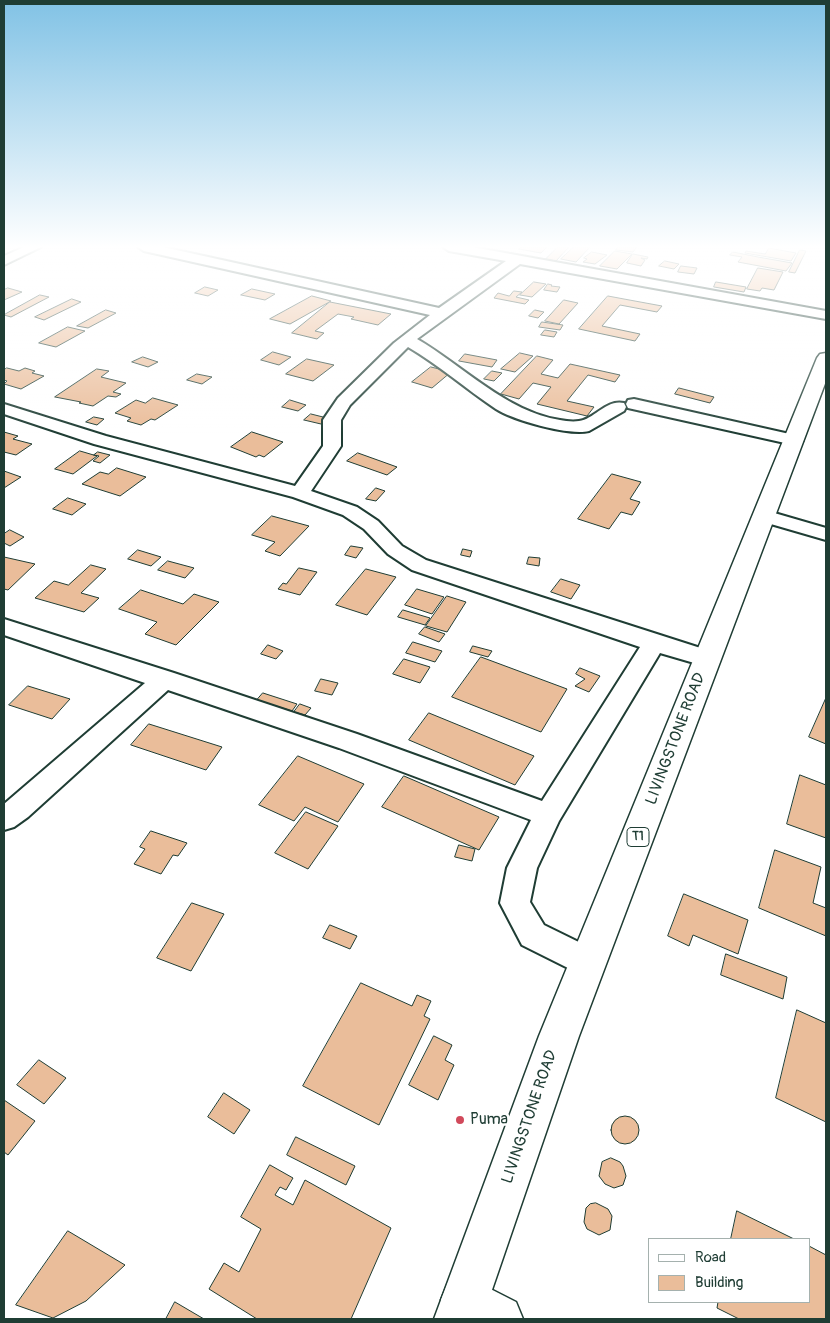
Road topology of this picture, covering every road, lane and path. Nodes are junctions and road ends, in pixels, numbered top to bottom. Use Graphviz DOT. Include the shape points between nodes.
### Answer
graph roads {
  1 [pos="418,309"];
  2 [pos="448,309"];
  3 [pos="792,309"];
  4 [pos="441,314"];
  5 [pos="826,315"];
  6 [pos="407,340"];
  7 [pos="826,358"];
  8 [pos="4,410"];
  9 [pos="794,440"];
  10 [pos="300,493"];
  11 [pos="764,516"];
  12 [pos="826,534"];
  13 [pos="4,627"];
  14 [pos="654,643"];
  15 [pos="708,659"];
  16 [pos="164,679"];
  17 [pos="548,815"];
  18 [pos="4,819"];
  19 [pos="588,963"];
  20 [pos="474,1313"];
  1 -- 4 [label="street"];
  2 -- 4 [label="street"];
  3 -- 5 [label="street"];
  4 -- 6 [label="street"];
  6 -- 9 [label="street" via="504,407 556,425 583,427 626,406"];
  6 -- 10 [label="street" via="336,412 332,420 332,446"];
  7 -- 9 [label="highway, LIVINGSTONE ROAD / T1"];
  8 -- 10 [label="street" via="100,440"];
  9 -- 11 [label="highway, LIVINGSTONE ROAD / T1"];
  10 -- 14 [label="street" via="350,511 371,525 395,550 419,565"];
  11 -- 12 [label="street"];
  11 -- 15 [label="highway, LIVINGSTONE ROAD / T1"];
  13 -- 16 [label="street"];
  14 -- 15 [label="street"];
  14 -- 17 [label="street"];
  15 -- 19 [label="highway, LIVINGSTONE ROAD / T1"];
  16 -- 17 [label="street" via="348,741"];
  16 -- 18 [label="street"];
  17 -- 19 [label="street" via="522,868 515,903 533,935"];
  19 -- 20 [label="highway, LIVINGSTONE ROAD / T1" via="558,1036"];
}
